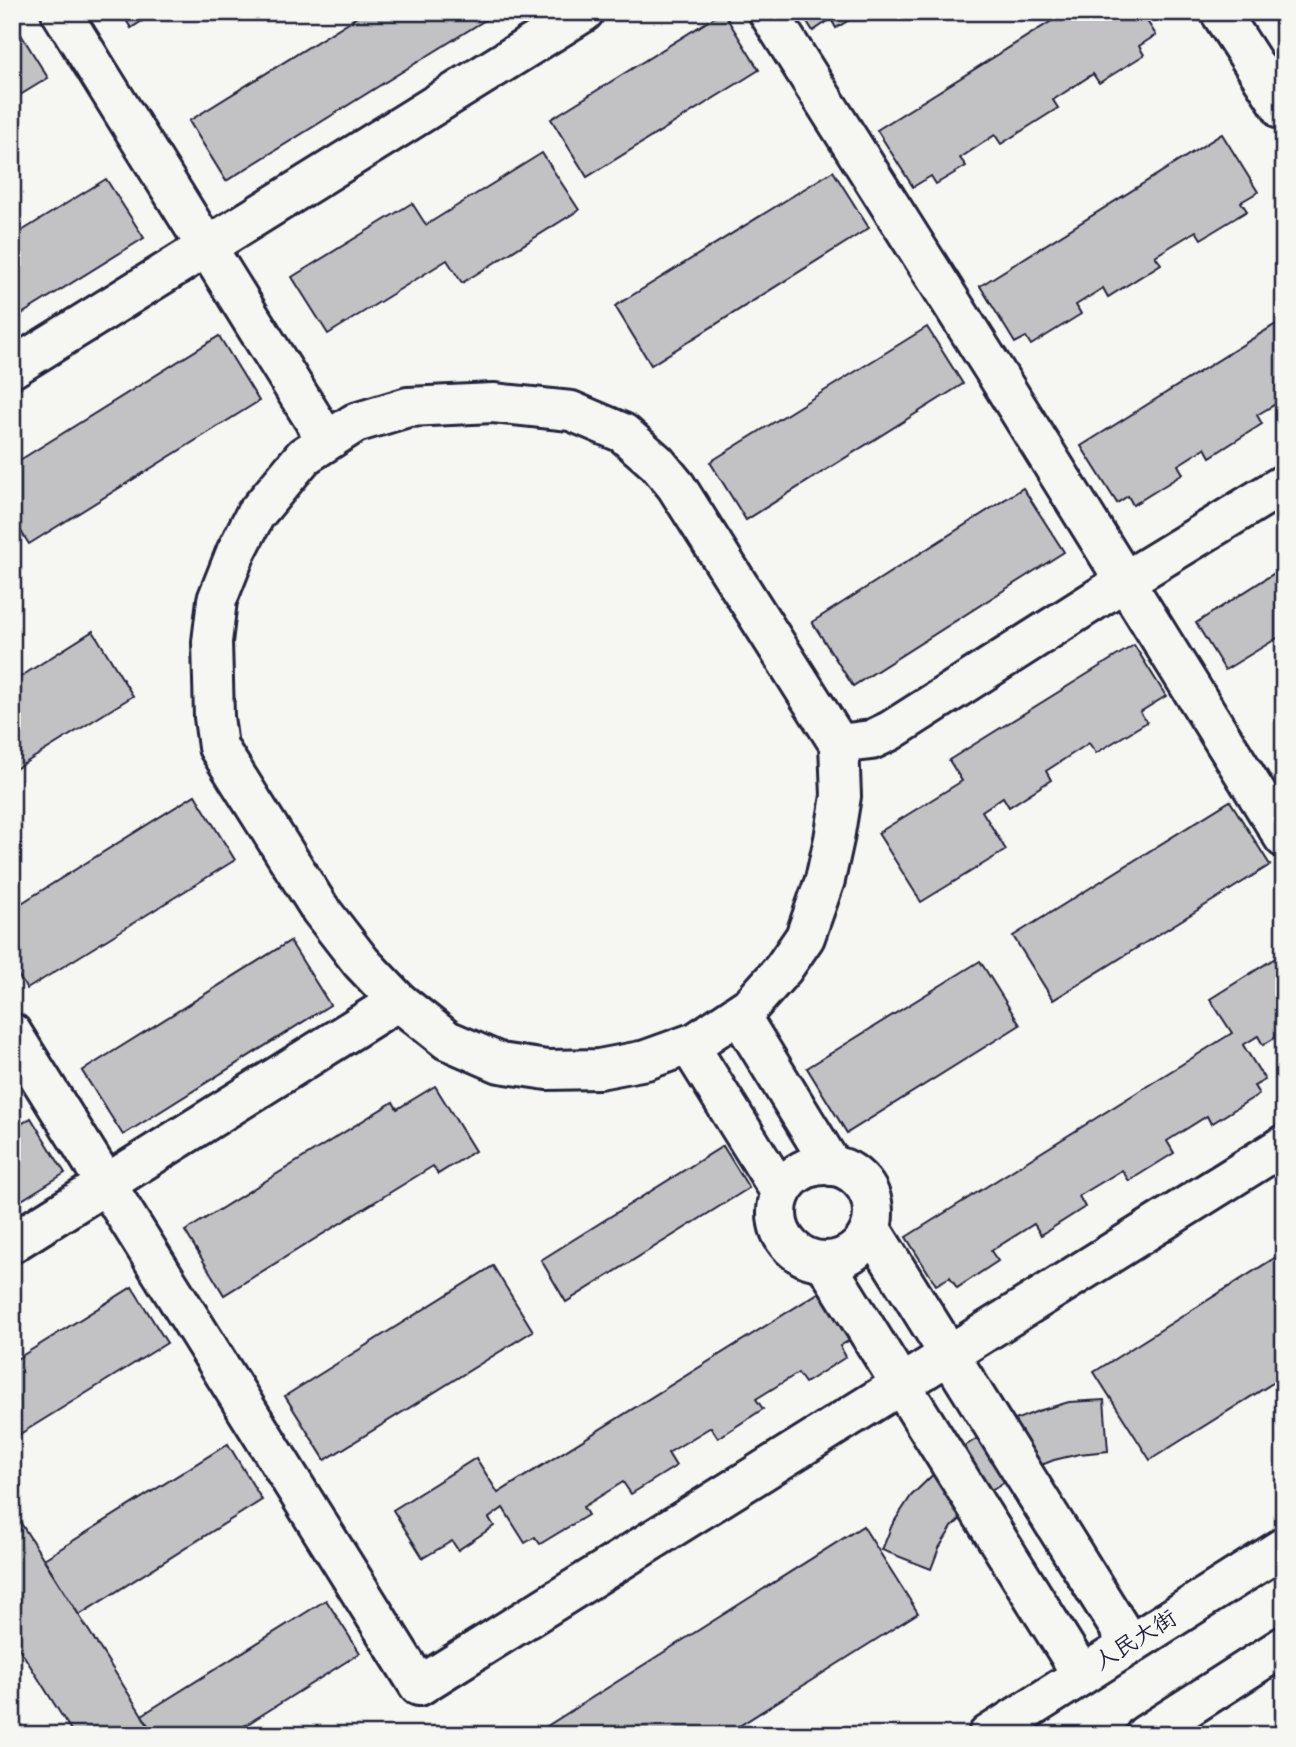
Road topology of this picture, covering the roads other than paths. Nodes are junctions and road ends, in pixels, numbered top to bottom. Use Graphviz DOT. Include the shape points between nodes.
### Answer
graph roads {
  1 [pos="61,12"];
  2 [pos="584,12"];
  3 [pos="768,12"];
  4 [pos="1220,12"];
  5 [pos="1284,111"];
  6 [pos="207,247"];
  7 [pos="12,368"];
  8 [pos="327,441"];
  9 [pos="1284,484"];
  10 [pos="1125,581"];
  11 [pos="839,744"];
  12 [pos="1284,838"];
  13 [pos="398,1001"];
  14 [pos="739,1014"];
  15 [pos="12,1033"];
  16 [pos="689,1045"];
  17 [pos="1284,1145"];
  18 [pos="831,1166"];
  19 [pos="107,1184"];
  20 [pos="781,1193"];
  21 [pos="871,1229"];
  22 [pos="12,1243"];
  23 [pos="824,1261"];
  24 [pos="949,1354"];
  25 [pos="901,1385"];
  26 [pos="1284,1547"];
  27 [pos="1130,1645"];
  28 [pos="1284,1646"];
  29 [pos="1082,1675"];
  30 [pos="988,1735"];
  31 [pos="1145,1735"];
  1 -- 6 [label="main road"];
  2 -- 6 [label="main road"];
  3 -- 10 [label="main road"];
  4 -- 5 [label="main road"];
  6 -- 7 [label="main road"];
  6 -- 8 [label="main road"];
  8 -- 11 [label="main road" via="355,423 408,407 493,403 571,411 624,433 676,486"];
  8 -- 13 [label="main road" via="304,456 255,515 236,552 217,600 212,642 214,717 218,747 320,909"];
  9 -- 10 [label="main road"];
  10 -- 11 [label="main road" via="890,731 871,740"];
  10 -- 12 [label="main road"];
  11 -- 14 [label="main road" via="841,796 834,839 805,937 783,970"];
  13 -- 16 [label="main road" via="447,1040 500,1063 599,1069"];
  13 -- 19 [label="main road"];
  14 -- 16 [label="main road"];
  14 -- 18 [label="main road"];
  15 -- 19 [label="main road"];
  16 -- 20 [label="main road"];
  17 -- 24 [label="main road"];
  18 -- 20 [label="main road" via="805,1169"];
  18 -- 21 [label="main road" via="852,1173 864,1184 874,1214"];
  19 -- 22 [label="main road"];
  19 -- 25 [label="main road" via="419,1686"];
  20 -- 23 [label="main road" via="777,1217 783,1237 802,1256"];
  21 -- 23 [label="main road" via="849,1255"];
  21 -- 24 [label="main road"];
  23 -- 25 [label="main road"];
  24 -- 25 [label="main road"];
  24 -- 27 [label="main road"];
  25 -- 29 [label="main road"];
  26 -- 27 [label="main road, 人民大街"];
  27 -- 29 [label="main road, 人民大街"];
  28 -- 31 [label="main road"];
  29 -- 30 [label="main road, 人民大街"];
}
